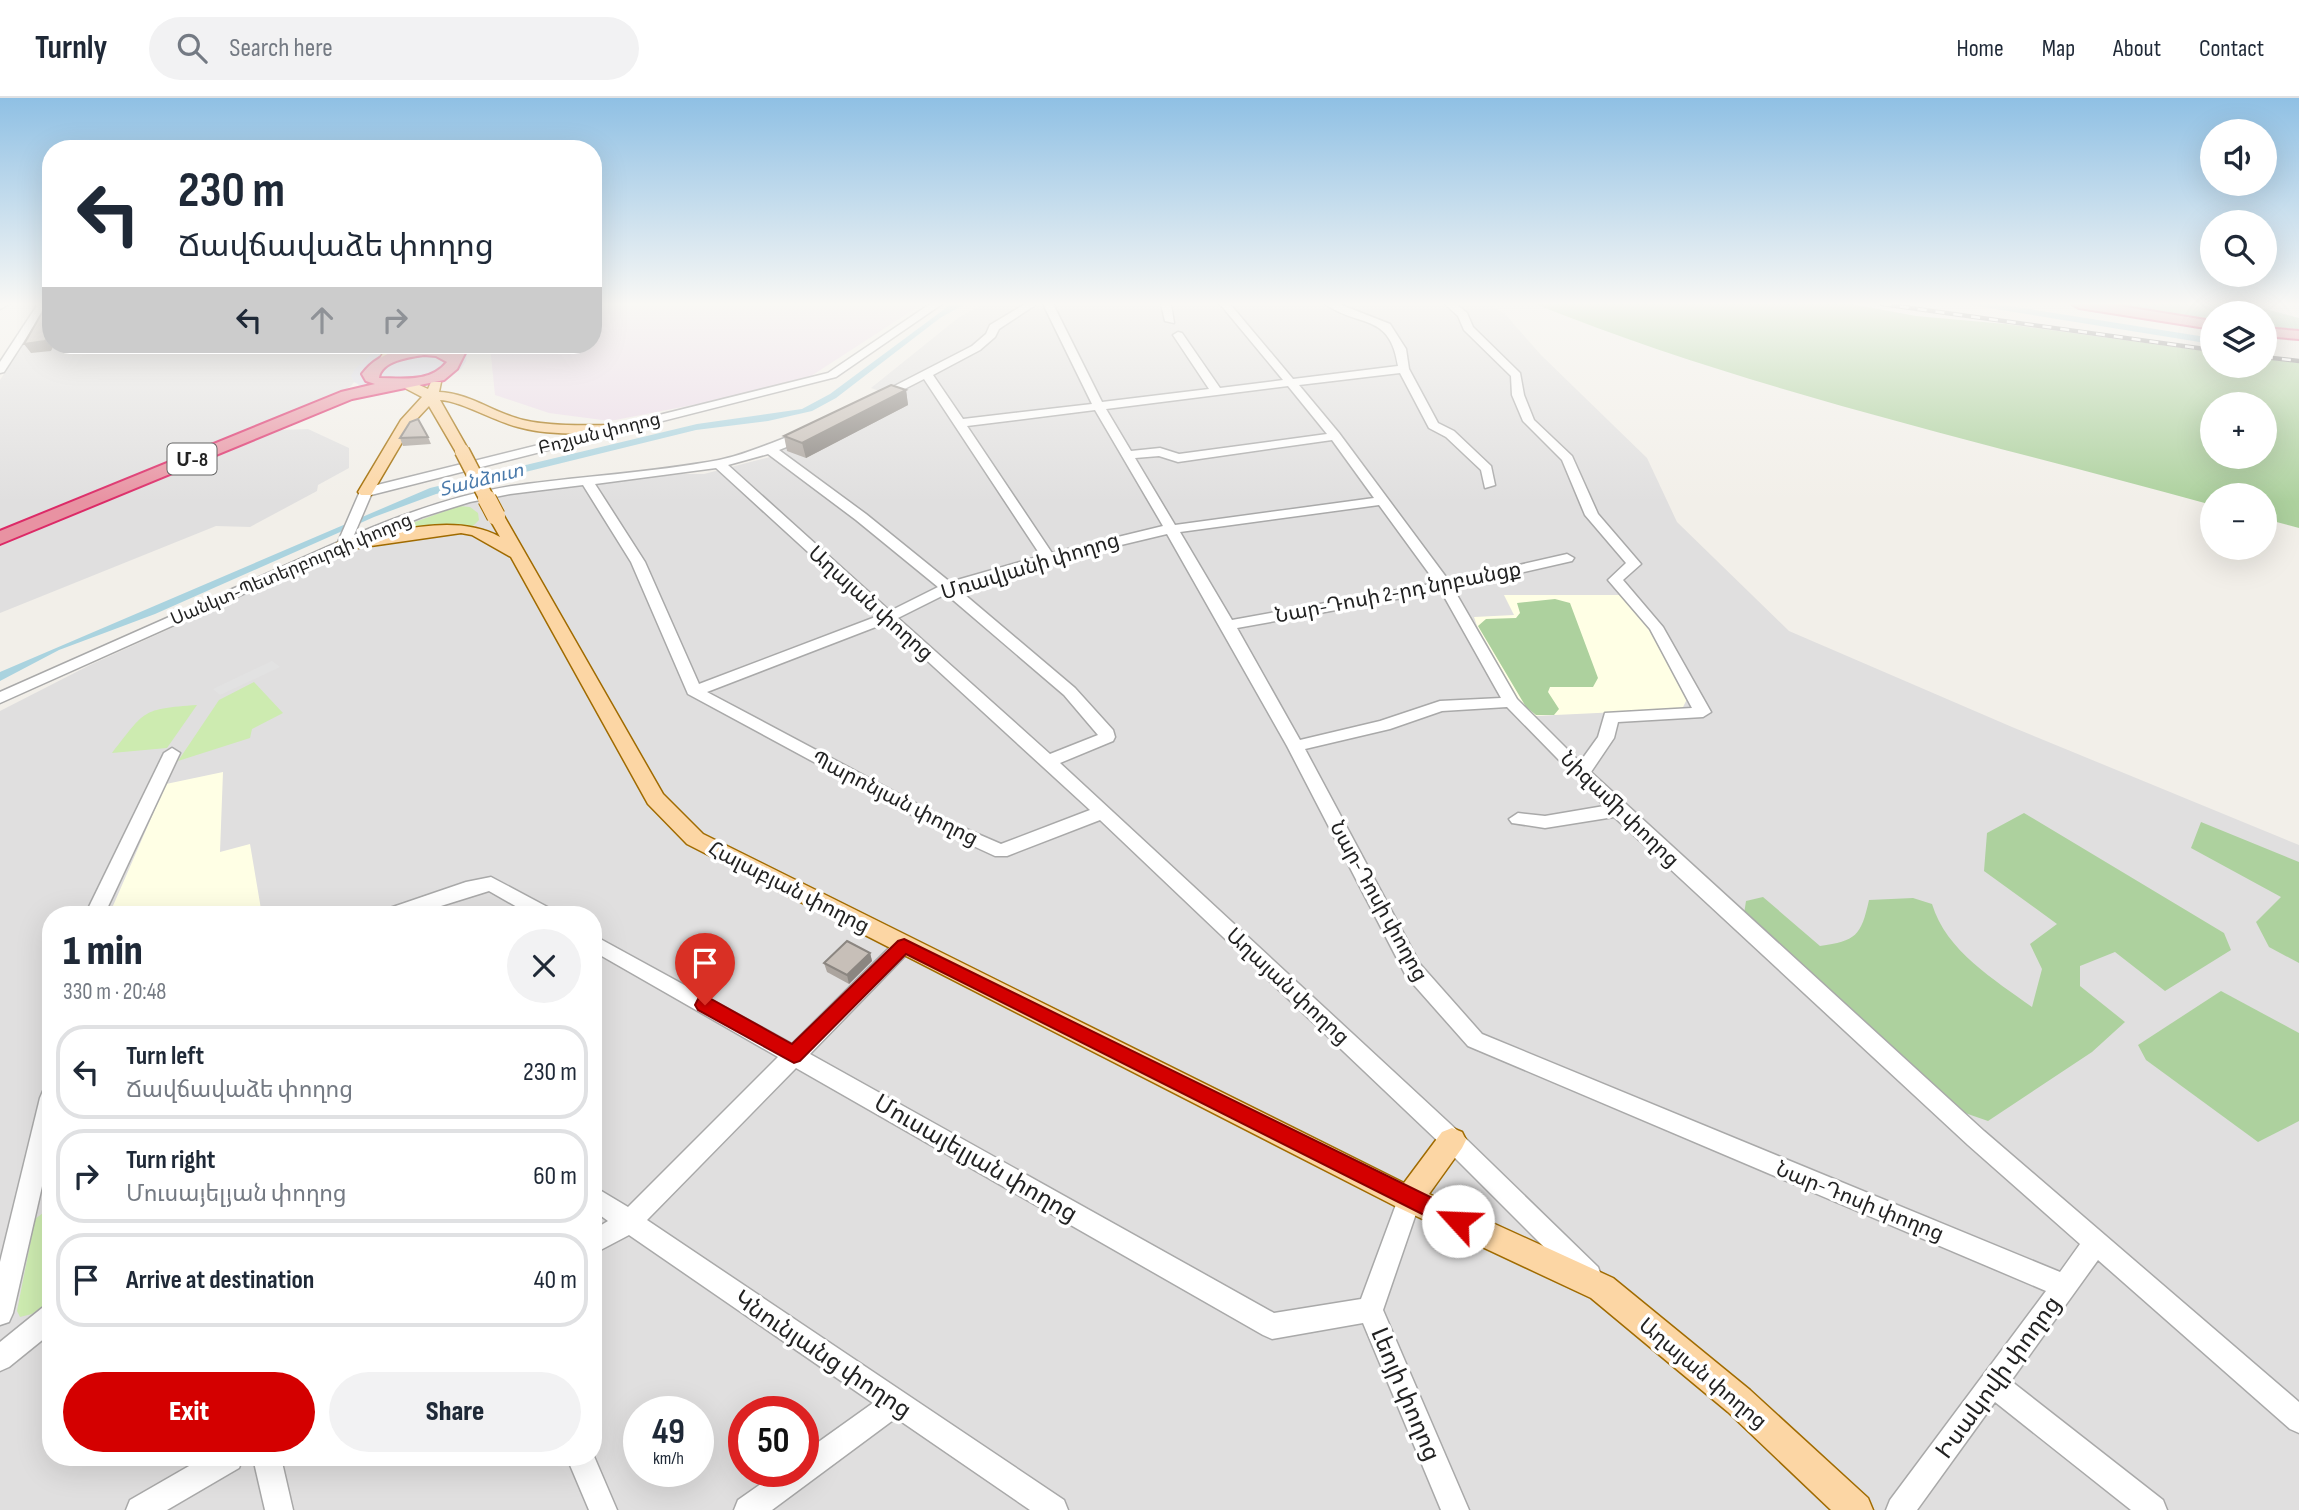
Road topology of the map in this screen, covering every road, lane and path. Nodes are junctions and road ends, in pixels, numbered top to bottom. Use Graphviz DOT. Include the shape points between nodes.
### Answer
graph roads {
  1 [pos="372,370"];
  2 [pos="445,370"];
  3 [pos="840,370"];
  4 [pos="938,370"];
  5 [pos="1081,370"];
  6 [pos="1202,370"];
  7 [pos="1280,370"];
  8 [pos="1396,370"];
  9 [pos="1404,370"];
  10 [pos="1510,370"];
  11 [pos="442,373"];
  12 [pos="928,376"];
  13 [pos="372,377"];
  14 [pos="1290,382"];
  15 [pos="400,384"];
  16 [pos="1216,391"];
  17 [pos="347,395"];
  18 [pos="431,396"];
  19 [pos="871,402"];
  20 [pos="1098,405"];
  21 [pos="960,424"];
  22 [pos="822,426"];
  23 [pos="617,429"];
  24 [pos="1335,436"];
  25 [pos="772,451"];
  26 [pos="1127,455"];
  27 [pos="719,464"];
  28 [pos="587,481"];
  29 [pos="1489,485"];
  30 [pos="363,498"];
  31 [pos="1382,501"];
  32 [pos="1171,529"];
  33 [pos="0,538"];
  34 [pos="345,538"];
  35 [pos="516,553"];
  36 [pos="1049,558"];
  37 [pos="1567,558"];
  38 [pos="1445,586"];
  39 [pos="949,587"];
  40 [pos="887,618"];
  41 [pos="1228,625"];
  42 [pos="694,691"];
  43 [pos="0,698"];
  44 [pos="1511,702"];
  45 [pos="1295,746"];
  46 [pos="172,753"];
  47 [pos="1047,762"];
  48 [pos="1582,772"];
  49 [pos="1618,810"];
  50 [pos="1103,812"];
  51 [pos="1518,819"];
  52 [pos="98,906"];
  53 [pos="417,906"];
  54 [pos="530,906"];
  55 [pos="904,945"];
  56 [pos="602,947"];
  57 [pos="794,1055"];
  58 [pos="1452,1140"];
  59 [pos="42,1173"];
  60 [pos="1409,1199"];
  61 [pos="602,1203"];
  62 [pos="630,1221"];
  63 [pos="602,1238"];
  64 [pos="2095,1244"];
  65 [pos="2064,1286"];
  66 [pos="1602,1288"];
  67 [pos="1370,1310"];
  68 [pos="0,1313"];
  69 [pos="42,1324"];
  70 [pos="0,1358"];
  71 [pos="1994,1384"];
  72 [pos="895,1403"];
  73 [pos="2299,1420"];
  74 [pos="819,1459"];
  75 [pos="215,1466"];
  76 [pos="269,1466"];
  77 [pos="584,1466"];
  78 [pos="780,1487"];
  79 [pos="140,1510"];
  80 [pos="279,1510"];
  81 [pos="603,1510"];
  82 [pos="748,1510"];
  83 [pos="1054,1510"];
  84 [pos="1455,1510"];
  85 [pos="1856,1510"];
  86 [pos="1900,1510"];
  87 [pos="2153,1510"];
  1 -- 13 [label="highway"];
  2 -- 11 [label="highway"];
  3 -- 23 [label="street, Բոշյան փողոց"];
  4 -- 12 [label="street"];
  5 -- 20 [label="street, Նար-Դոսի փողոց"];
  6 -- 16 [label="street"];
  7 -- 14 [label="street, Նիզամի փողոց"];
  8 -- 14 [label="street"];
  9 -- 29 [label="street" via="1433,425 1450,433 1488,469"];
  10 -- 48 [label="street" via="1516,376 1529,421 1567,460 1592,515 1634,564 1615,580 1656,627 1703,712 1611,717 1606,738"];
  11 -- 15 [label="highway"];
  11 -- 18 [label="main road"];
  12 -- 19 [label="street"];
  12 -- 21 [label="street"];
  13 -- 15 [label="highway"];
  13 -- 17 [label="highway, Մ-8"];
  14 -- 16 [label="street"];
  14 -- 24 [label="street, Նիզամի փողոց"];
  15 -- 17 [label="highway, Մ-8"];
  15 -- 18 [label="main road"];
  16 -- 20 [label="street"];
  17 -- 33 [label="highway, Մ-8"];
  18 -- 23 [label="main road" via="456,397 520,424"];
  18 -- 30 [label="main road" via="408,421"];
  18 -- 35 [label="main road, Հալաբյան փողոց, bridge"];
  20 -- 21 [label="street"];
  20 -- 26 [label="street, Նար-Դոսի փողոց"];
  21 -- 36 [label="street"];
  22 -- 25 [label="street, Սանկտ-Պետերբուրգի փողոց"];
  23 -- 30 [label="street, Բոշյան փողոց"];
  24 -- 26 [label="street" via="1178,457 1160,452"];
  24 -- 31 [label="street, Նիզամի փողոց"];
  25 -- 27 [label="street, Սանկտ-Պետերբուրգի փողոց"];
  25 -- 39 [label="street" via="856,510"];
  26 -- 32 [label="street, Նար-Դոսի փողոց"];
  27 -- 28 [label="street, Սանկտ-Պետերբուրգի փողոց"];
  27 -- 40 [label="street, Աղայան փողոց"];
  28 -- 34 [label="street, Սանկտ-Պետերբուրգի փողոց" via="466,500"];
  28 -- 42 [label="street" via="638,562"];
  30 -- 34 [label="street"];
  31 -- 32 [label="street, Մռավյանի փողոց"];
  31 -- 38 [label="street, Նիզամի փողոց"];
  32 -- 36 [label="street, Մռավյանի փողոց"];
  32 -- 41 [label="street, Նար-Դոսի փողոց"];
  34 -- 35 [label="main road" via="461,528 477,531"];
  34 -- 43 [label="street, Սանկտ-Պետերբուրգի փողոց"];
  35 -- 55 [label="main road, Հալաբյան փողոց" via="655,799 679,826 695,839"];
  36 -- 39 [label="street, Մռավյանի փողոց"];
  37 -- 38 [label="street, Նար-Դոսի 2-րդ նրբանցք"];
  38 -- 41 [label="street, Նար-Դոսի 2-րդ նրբանցք"];
  38 -- 44 [label="street, Նիզամի փողոց"];
  39 -- 40 [label="street, Մռավյանի փողոց"];
  39 -- 47 [label="street" via="1105,730 1107,737"];
  40 -- 42 [label="street, Մռավյանի փողոց"];
  40 -- 47 [label="street, Աղայան փողոց"];
  41 -- 45 [label="street, Նար-Դոսի փողոց"];
  42 -- 50 [label="street, Պարոնյան փողոց" via="951,829 1001,851"];
  44 -- 45 [label="street" via="1440,706"];
  44 -- 48 [label="street, Նիզամի փողոց"];
  45 -- 65 [label="street, Նար-Դոսի փողոց" via="1413,970 1475,1040"];
  46 -- 52 [label="street"];
  47 -- 50 [label="street, Աղայան փողոց"];
  48 -- 49 [label="street, Նիզամի փողոց"];
  49 -- 51 [label="street" via="1545,822"];
  49 -- 64 [label="street, Նիզամի փողոց"];
  50 -- 58 [label="street, Աղայան փողոց"];
  53 -- 54 [label="street" via="491,884"];
  55 -- 57 [label="street"];
  55 -- 60 [label="main road, Հալաբյան փողոց"];
  56 -- 57 [label="street, Մուսայելյան փողոց"];
  57 -- 62 [label="street"];
  57 -- 67 [label="street, Մուսայելյան փողոց" via="1272,1326"];
  58 -- 60 [label="main road"];
  58 -- 66 [label="street, Աղայան փողոց"];
  59 -- 68 [label="street"];
  60 -- 66 [label="main road, Հալաբյան փողոց"];
  60 -- 67 [label="street, Լեոյի փողոց"];
  61 -- 62 [label="street, Կնունյանց փողոց"];
  62 -- 63 [label="street"];
  62 -- 72 [label="street, Կնունյանց փողոց"];
  64 -- 65 [label="street, Իսակովի փողոց"];
  64 -- 73 [label="street, Նիզամի փողոց"];
  65 -- 71 [label="street, Իսակովի փողոց"];
  66 -- 85 [label="main road, Աղայան փողոց" via="1739,1401"];
  67 -- 84 [label="street, Լեոյի փողոց"];
  69 -- 70 [label="street"];
  71 -- 86 [label="street, Իսակովի փողոց"];
  71 -- 87 [label="street"];
  72 -- 74 [label="street"];
  72 -- 83 [label="street, Կնունյանց փողոց"];
  75 -- 79 [label="street"];
  76 -- 80 [label="street"];
  77 -- 81 [label="street"];
  78 -- 82 [label="street"];
}
